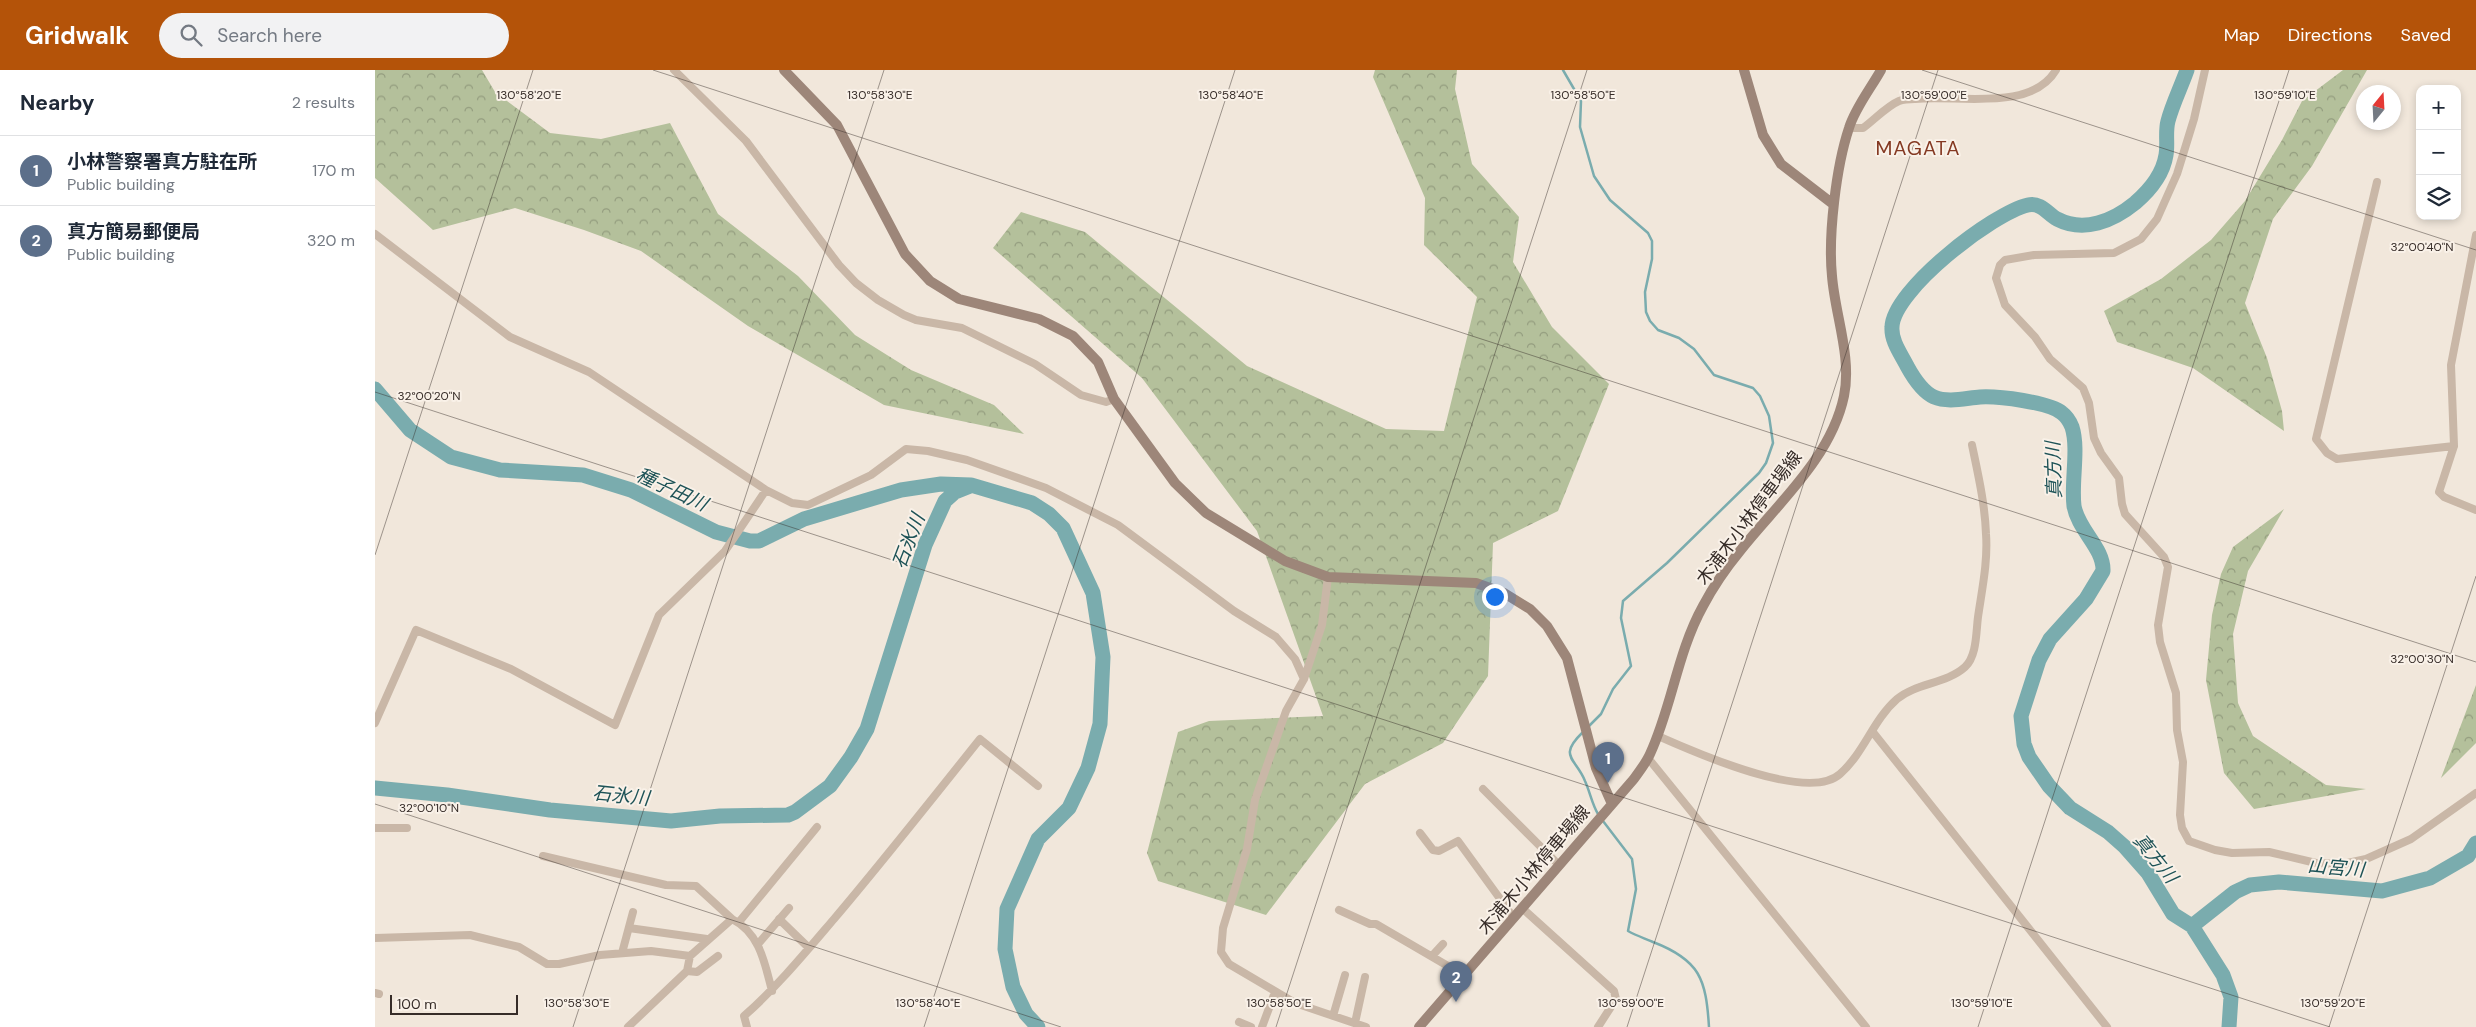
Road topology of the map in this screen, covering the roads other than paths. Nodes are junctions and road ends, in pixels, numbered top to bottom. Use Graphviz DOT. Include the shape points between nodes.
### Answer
graph roads {
  1 [pos="674,70"];
  2 [pos="783,70"];
  3 [pos="1744,70"];
  4 [pos="1881,70"];
  5 [pos="2055,70"];
  6 [pos="2205,70"];
  7 [pos="1849,128"];
  8 [pos="2377,182"];
  9 [pos="1833,204"];
  10 [pos="375,234"];
  11 [pos="2476,236"];
  12 [pos="1115,399"];
  13 [pos="1973,445"];
  14 [pos="2454,446"];
  15 [pos="766,490"];
  16 [pos="2476,510"];
  17 [pos="1328,577"];
  18 [pos="1304,679"];
  19 [pos="375,723"];
  20 [pos="1872,731"];
  21 [pos="1658,736"];
  22 [pos="1648,758"];
  23 [pos="1038,786"];
  24 [pos="1483,789"];
  25 [pos="2476,793"];
  26 [pos="1612,804"];
  27 [pos="817,827"];
  28 [pos="375,828"];
  29 [pos="407,828"];
  30 [pos="1420,833"];
  31 [pos="543,856"];
  32 [pos="1559,865"];
  33 [pos="789,908"];
  34 [pos="1523,908"];
  35 [pos="1339,910"];
  36 [pos="633,912"];
  37 [pos="1514,918"];
  38 [pos="779,919"];
  39 [pos="735,921"];
  40 [pos="629,928"];
  41 [pos="375,938"];
  42 [pos="707,939"];
  43 [pos="758,944"];
  44 [pos="1443,944"];
  45 [pos="809,948"];
  46 [pos="622,953"];
  47 [pos="690,956"];
  48 [pos="718,956"];
  49 [pos="1432,956"];
  50 [pos="687,971"];
  51 [pos="1345,975"];
  52 [pos="1465,976"];
  53 [pos="1365,978"];
  54 [pos="772,991"];
  55 [pos="1275,992"];
  56 [pos="1337,1017"];
  57 [pos="1239,1022"];
  58 [pos="1355,1023"];
  59 [pos="628,1027"];
  60 [pos="747,1027"];
  61 [pos="1251,1027"];
  62 [pos="1262,1027"];
  63 [pos="1338,1027"];
  64 [pos="1366,1027"];
  65 [pos="1419,1027"];
  66 [pos="1598,1027"];
  67 [pos="1866,1027"];
  68 [pos="2107,1027"];
  1 -- 12 [label="street" via="746,141 839,265 878,300 915,320 962,328 1035,364 1081,395 1106,402"];
  2 -- 12 [label="main road" via="837,125 905,254 930,281 959,299 1039,319 1073,336 1098,362"];
  3 -- 9 [label="main road" via="1763,135 1781,164"];
  4 -- 7 [label="main road, 木浦木小林停車場線"];
  5 -- 7 [label="street" via="2036,88 2019,95 2000,98 1933,96 1899,101 1863,128"];
  6 -- 25 [label="street" via="2177,174 2157,219 2141,239 2114,253 2034,255 2005,260 1999,264 1996,278 2005,305 2050,358 2083,388 2089,403 2094,438 2119,478 2125,514 2151,540 2166,562 2159,642 2176,693 2177,730 2183,762 2179,815 2182,828 2189,841 2215,850 2269,852 2343,864 2366,859 2411,839"];
  7 -- 9 [label="main road, 木浦木小林停車場線"];
  8 -- 14 [label="street" via="2316,439 2327,453 2337,459"];
  9 -- 21 [label="main road, 木浦木小林停車場線" via="1832,275 1846,367 1840,410 1823,446 1798,482 1740,551 1702,607 1690,632"];
  10 -- 15 [label="street" via="511,337 589,372"];
  11 -- 14 [label="street" via="2451,365"];
  12 -- 17 [label="main road" via="1175,483 1206,513 1285,561"];
  13 -- 20 [label="street" via="1987,536 1975,644 1969,661 1956,674 1897,699"];
  14 -- 16 [label="street" via="2439,492"];
  15 -- 18 [label="street" via="792,503 808,505 871,475 907,449 967,460 1046,488 1118,525 1233,611 1276,637 1295,659"];
  15 -- 19 [label="street" via="725,551 659,614 615,725 511,669 416,630"];
  17 -- 18 [label="street" via="1323,625"];
  17 -- 26 [label="main road" via="1476,583 1504,593 1530,609 1547,626 1567,658 1595,768"];
  18 -- 55 [label="street" via="1286,711 1255,800 1247,849 1223,928 1221,952 1229,964"];
  20 -- 21 [label="street" via="1839,775 1820,784 1779,780"];
  20 -- 68 [label="street"];
  21 -- 22 [label="main road, 木浦木小林停車場線"];
  22 -- 26 [label="main road, 木浦木小林停車場線"];
  22 -- 67 [label="street"];
  23 -- 45 [label="street" via="980,739"];
  24 -- 32 [label="street"];
  26 -- 32 [label="main road, 木浦木小林停車場線"];
  27 -- 39 [label="street"];
  28 -- 29 [label="street"];
  30 -- 37 [label="street" via="1433,850 1439,851 1458,841"];
  31 -- 39 [label="street" via="666,886 696,886"];
  32 -- 34 [label="main road, 木浦木小林停車場線"];
  33 -- 38 [label="street"];
  34 -- 37 [label="main road, 木浦木小林停車場線"];
  34 -- 66 [label="street" via="1614,991 1616,999"];
  35 -- 49 [label="street" via="1376,924"];
  36 -- 40 [label="street"];
  37 -- 52 [label="main road, 木浦木小林停車場線"];
  38 -- 43 [label="street"];
  38 -- 45 [label="street"];
  39 -- 42 [label="street"];
  39 -- 43 [label="street"];
  40 -- 42 [label="street"];
  40 -- 46 [label="street"];
  41 -- 46 [label="street" via="470,935 519,946 547,964"];
  42 -- 47 [label="street"];
  43 -- 54 [label="street"];
  44 -- 49 [label="street"];
  45 -- 54 [label="street"];
  46 -- 47 [label="street" via="651,951"];
  47 -- 50 [label="street"];
  48 -- 50 [label="street" via="697,972"];
  49 -- 52 [label="street"];
  50 -- 59 [label="street"];
  51 -- 56 [label="street"];
  52 -- 65 [label="main road, 木浦木小林停車場線"];
  53 -- 58 [label="street"];
  54 -- 60 [label="street" via="744,1016"];
  55 -- 56 [label="street" via="1295,1003"];
  55 -- 62 [label="street"];
  56 -- 58 [label="street"];
  56 -- 63 [label="street"];
  57 -- 61 [label="street"];
  58 -- 64 [label="street"];
}
